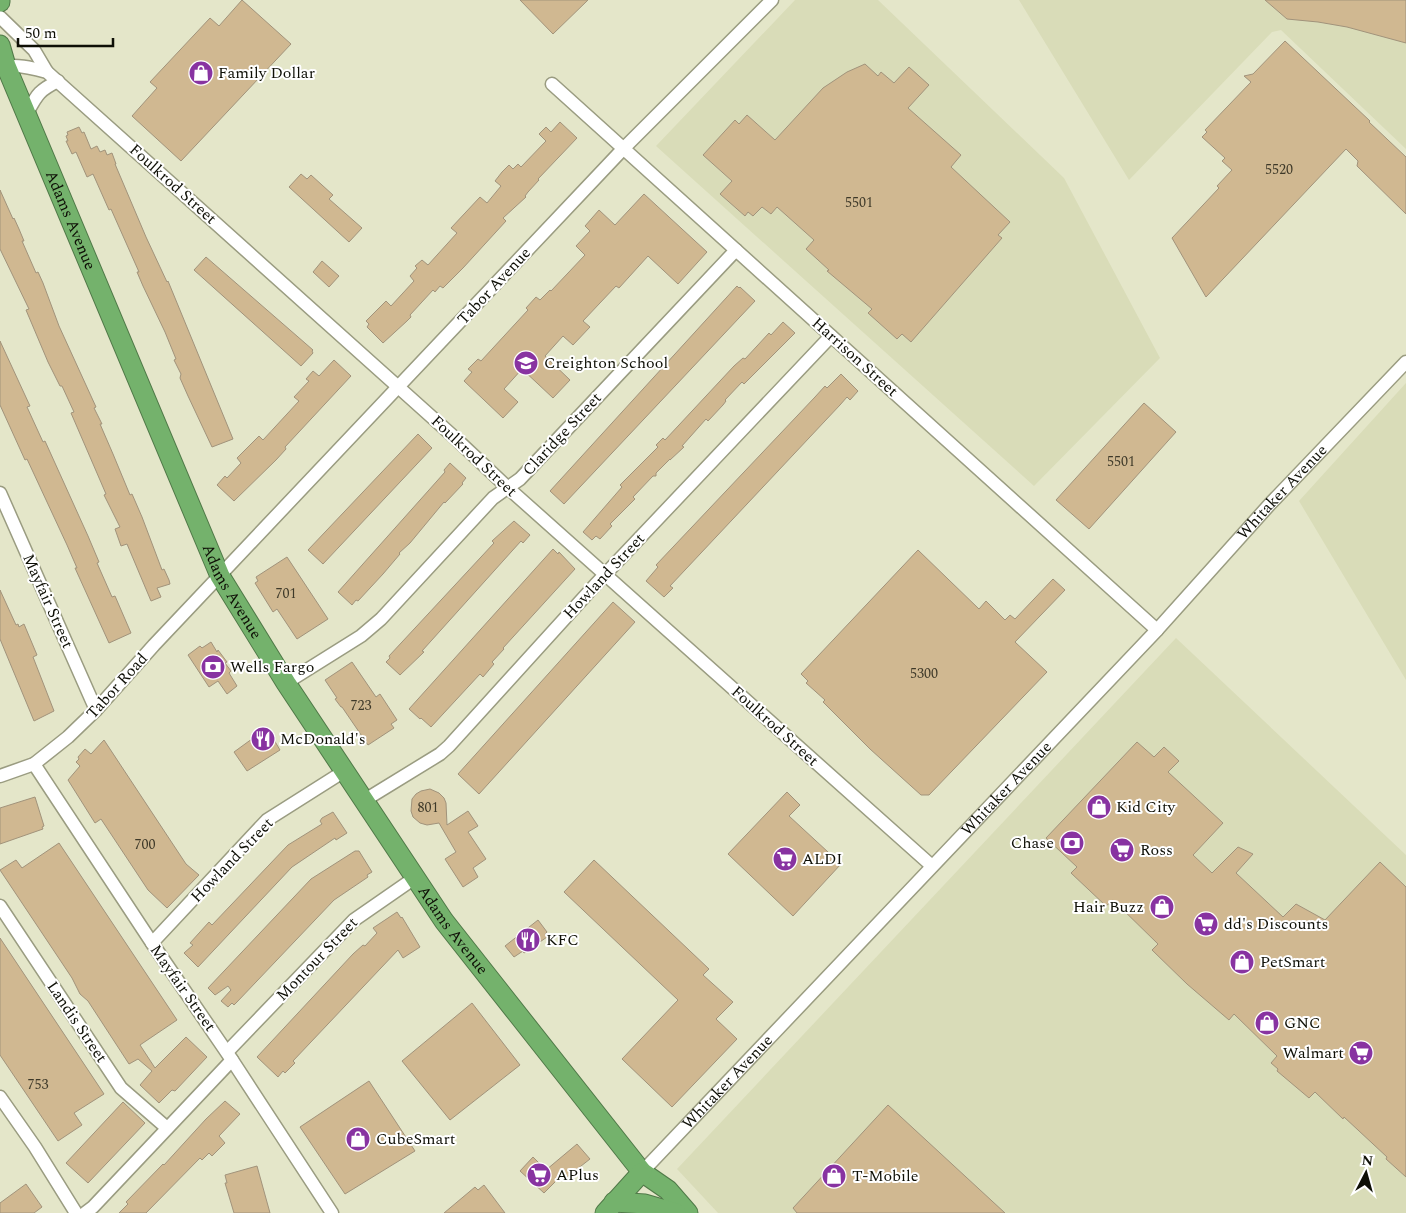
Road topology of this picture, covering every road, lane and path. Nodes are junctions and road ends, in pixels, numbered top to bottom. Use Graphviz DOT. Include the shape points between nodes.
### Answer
graph roads {
  1 [pos="772,0"];
  2 [pos="0,17"];
  3 [pos="0,45"];
  4 [pos="3,67"];
  5 [pos="47,72"];
  6 [pos="58,81"];
  7 [pos="552,84"];
  8 [pos="27,113"];
  9 [pos="623,149"];
  10 [pos="736,250"];
  11 [pos="831,336"];
  12 [pos="1406,362"];
  13 [pos="399,387"];
  14 [pos="507,487"];
  15 [pos="0,493"];
  16 [pos="605,575"];
  17 [pos="220,576"];
  18 [pos="1157,630"];
  19 [pos="286,682"];
  20 [pos="96,710"];
  21 [pos="34,764"];
  22 [pos="346,770"];
  23 [pos="0,776"];
  24 [pos="365,800"];
  25 [pos="932,866"];
  26 [pos="416,877"];
  27 [pos="0,906"];
  28 [pos="152,944"];
  29 [pos="230,1056"];
  30 [pos="0,1097"];
  31 [pos="167,1128"];
  32 [pos="642,1172"];
  33 [pos="609,1208"];
  34 [pos="76,1213"];
  35 [pos="85,1213"];
  36 [pos="332,1213"];
  37 [pos="676,1213"];
  38 [pos="688,1213"];
  1 -- 9 [label="street, Tabor Avenue"];
  2 -- 5 [label="street" via="34,50"];
  3 -- 4 [label="highway, Adams Avenue"];
  4 -- 5 [label="street, Foulkrod Street"];
  4 -- 8 [label="highway, Adams Avenue"];
  5 -- 6 [label="street, Foulkrod Street"];
  6 -- 8 [label="street" via="43,88"];
  6 -- 13 [label="street, Foulkrod Street"];
  7 -- 9 [label="street, Harrison Street"];
  8 -- 17 [label="highway, Adams Avenue"];
  9 -- 10 [label="street, Harrison Street"];
  9 -- 13 [label="street, Tabor Avenue"];
  10 -- 11 [label="street, Harrison Street"];
  10 -- 14 [label="street, Claridge Street" via="520,478"];
  11 -- 16 [label="street, Howland Street"];
  11 -- 18 [label="street, Harrison Street"];
  12 -- 18 [label="street, Whitaker Avenue" via="1270,504"];
  13 -- 14 [label="street, Foulkrod Street"];
  13 -- 17 [label="street, Tabor Avenue"];
  14 -- 16 [label="street, Foulkrod Street"];
  14 -- 19 [label="street, Claridge Street" via="493,498 381,619 361,636"];
  15 -- 20 [label="street, Mayfair Street"];
  16 -- 24 [label="street, Howland Street" via="449,746"];
  16 -- 25 [label="street, Foulkrod Street"];
  17 -- 19 [label="highway, Adams Avenue"];
  17 -- 20 [label="street, Tabor Road"];
  18 -- 25 [label="street, Whitaker Avenue"];
  19 -- 22 [label="highway, Adams Avenue"];
  20 -- 21 [label="street, Tabor Road"];
  21 -- 23 [label="street, Tabor Road"];
  21 -- 28 [label="street, Mayfair Street"];
  22 -- 24 [label="highway, Adams Avenue"];
  22 -- 28 [label="street, Howland Street" via="267,820"];
  24 -- 26 [label="highway, Adams Avenue"];
  25 -- 32 [label="street, Whitaker Avenue"];
  26 -- 29 [label="street, Montour Street" via="354,920"];
  26 -- 32 [label="highway, Adams Avenue" via="463,945"];
  27 -- 31 [label="street, Landis Street" via="121,1088"];
  28 -- 29 [label="street, Mayfair Street"];
  29 -- 31 [label="street, Montour Street"];
  29 -- 36 [label="street, Mayfair Street"];
  30 -- 34 [label="street"];
  31 -- 35 [label="street, Montour Street"];
  32 -- 33 [label="highway, Whitaker Avenue"];
  32 -- 38 [label="highway, Adams Avenue" via="668,1190"];
  33 -- 37 [label="highway" via="645,1204"];
}
